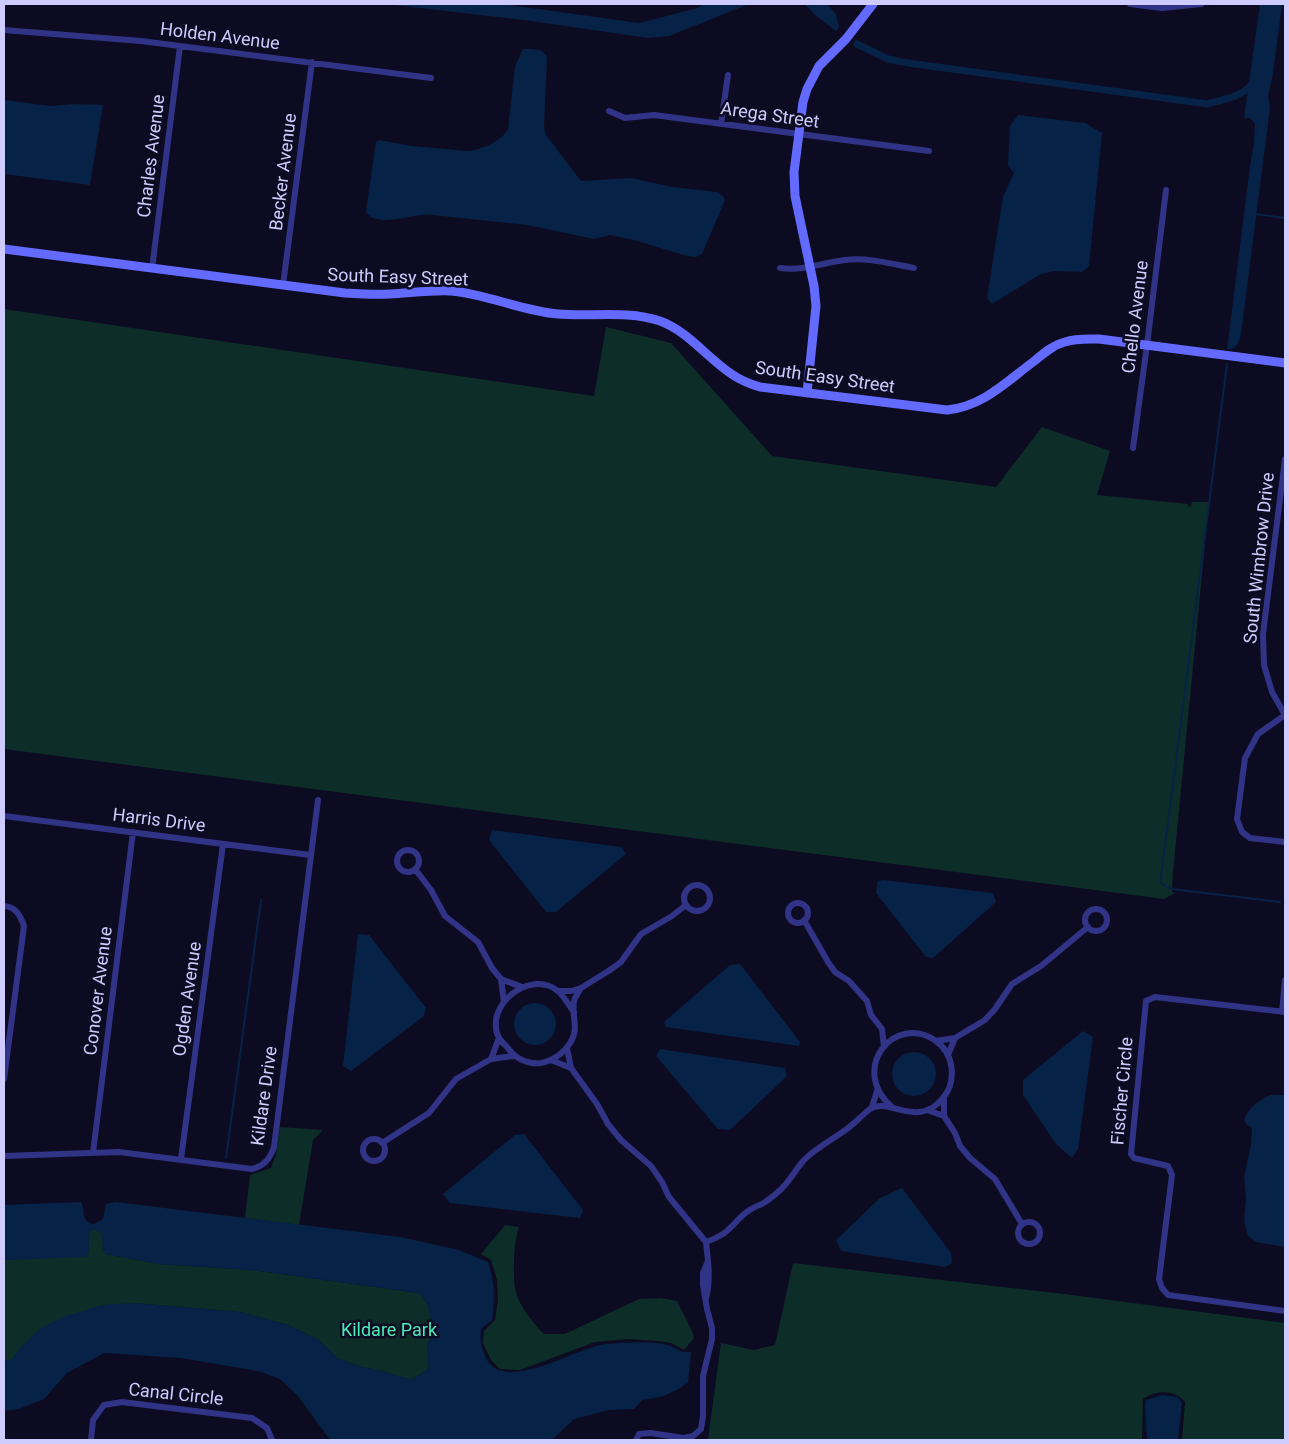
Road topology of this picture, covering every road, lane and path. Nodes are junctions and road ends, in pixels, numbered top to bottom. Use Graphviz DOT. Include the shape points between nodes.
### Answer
graph roads {
  1 [pos="874,4"];
  2 [pos="1130,4"];
  3 [pos="1201,4"];
  4 [pos="4,30"];
  5 [pos="180,46"];
  6 [pos="312,62"];
  7 [pos="728,75"];
  8 [pos="431,78"];
  9 [pos="609,111"];
  10 [pos="721,124"];
  11 [pos="798,134"];
  12 [pos="929,151"];
  13 [pos="1166,190"];
  14 [pos="4,249"];
  15 [pos="810,267"];
  16 [pos="780,268"];
  17 [pos="914,268"];
  18 [pos="152,269"];
  19 [pos="283,285"];
  20 [pos="1148,345"];
  21 [pos="1285,363"];
  22 [pos="807,393"];
  23 [pos="1133,448"];
  24 [pos="1285,459"];
  25 [pos="1285,715"];
  26 [pos="318,800"];
  27 [pos="4,816"];
  28 [pos="133,832"];
  29 [pos="1285,842"];
  30 [pos="223,844"];
  31 [pos="310,855"];
  32 [pos="415,869"];
  33 [pos="686,905"];
  34 [pos="4,906"];
  35 [pos="804,920"];
  36 [pos="1088,927"];
  37 [pos="501,979"];
  38 [pos="1285,980"];
  39 [pos="522,987"];
  40 [pos="581,988"];
  41 [pos="558,991"];
  42 [pos="504,1002"];
  43 [pos="574,1012"];
  44 [pos="1284,1012"];
  45 [pos="882,1029"];
  46 [pos="897,1037"];
  47 [pos="499,1038"];
  48 [pos="955,1038"];
  49 [pos="936,1041"];
  50 [pos="884,1047"];
  51 [pos="567,1048"];
  52 [pos="948,1055"];
  53 [pos="514,1056"];
  54 [pos="491,1059"];
  55 [pos="551,1060"];
  56 [pos="571,1068"];
  57 [pos="4,1079"];
  58 [pos="878,1090"];
  59 [pos="944,1098"];
  60 [pos="872,1107"];
  61 [pos="892,1107"];
  62 [pos="927,1110"];
  63 [pos="944,1116"];
  64 [pos="382,1143"];
  65 [pos="93,1153"];
  66 [pos="4,1156"];
  67 [pos="181,1159"];
  68 [pos="1022,1224"];
  69 [pos="706,1242"];
  70 [pos="1285,1312"];
  71 [pos="637,1437"];
  72 [pos="91,1440"];
  73 [pos="272,1440"];
  1 -- 11 [label="street" via="819,66 807,88"];
  2 -- 3 [label="street" via="1162,8"];
  4 -- 5 [label="street, Holden Avenue"];
  5 -- 6 [label="street, Holden Avenue"];
  5 -- 18 [label="street, Charles Avenue"];
  6 -- 8 [label="street, Holden Avenue"];
  6 -- 19 [label="street, Becker Avenue"];
  7 -- 10 [label="street"];
  9 -- 10 [label="street, Arega Street" via="625,118 654,115"];
  10 -- 11 [label="street, Arega Street"];
  11 -- 12 [label="street, Arega Street"];
  11 -- 15 [label="street" via="795,196"];
  13 -- 20 [label="street, Chello Avenue"];
  14 -- 18 [label="street, South Easy Street"];
  15 -- 16 [label="street"];
  15 -- 17 [label="street" via="865,260"];
  15 -- 22 [label="street" via="816,306"];
  18 -- 19 [label="street, South Easy Street"];
  19 -- 22 [label="street, South Easy Street" via="365,294 452,291 544,312 643,317 676,330 744,382"];
  20 -- 21 [label="street, South Easy Street"];
  20 -- 22 [label="street, South Easy Street" via="1083,338 1064,342 1048,350 992,394 976,403 947,410"];
  20 -- 23 [label="street, Chello Avenue"];
  24 -- 25 [label="street, South Wimbrow Drive" via="1263,634 1264,665 1272,692"];
  25 -- 29 [label="street" via="1258,734 1245,758 1237,819 1242,832 1250,838"];
  26 -- 31 [label="street, Kildare Drive"];
  27 -- 28 [label="street, Harris Drive"];
  28 -- 30 [label="street, Harris Drive"];
  28 -- 65 [label="street, Conover Avenue"];
  30 -- 31 [label="street, Harris Drive"];
  30 -- 67 [label="street, Ogden Avenue"];
  31 -- 67 [label="street, Kildare Drive" via="274,1147 263,1165 252,1169"];
  32 -- 37 [label="street" via="445,916 478,942"];
  33 -- 33 [label="street" via="694,910 702,909 709,902 708,891 701,885 690,887 684,894"];
  33 -- 40 [label="street" via="642,934 621,962"];
  34 -- 57 [label="street" via="10,906 19,913 24,926"];
  35 -- 45 [label="street" via="835,972 859,990"];
  36 -- 48 [label="street" via="1041,966 1012,984 985,1020"];
  37 -- 39 [label="street"];
  37 -- 42 [label="street"];
  38 -- 44 [label="street"];
  39 -- 41 [label="street" via="540,984"];
  39 -- 42 [label="street"];
  40 -- 41 [label="street"];
  40 -- 43 [label="street" via="574,1001"];
  41 -- 43 [label="street"];
  42 -- 47 [label="street" via="496,1022"];
  43 -- 51 [label="street" via="576,1026"];
  44 -- 70 [label="street, Fischer Circle" via="1155,996 1146,1001 1131,1154 1134,1158 1168,1166 1172,1175 1159,1279 1168,1295"];
  45 -- 46 [label="street"];
  45 -- 50 [label="street"];
  46 -- 49 [label="street" via="917,1034"];
  46 -- 50 [label="street"];
  47 -- 53 [label="street"];
  47 -- 54 [label="street"];
  48 -- 49 [label="street"];
  48 -- 52 [label="street"];
  49 -- 52 [label="street"];
  50 -- 58 [label="street" via="874,1068"];
  51 -- 55 [label="street"];
  51 -- 56 [label="street"];
  52 -- 59 [label="street" via="952,1079"];
  53 -- 54 [label="street"];
  53 -- 55 [label="street" via="533,1063"];
  54 -- 64 [label="street" via="456,1079 429,1113"];
  55 -- 56 [label="street"];
  56 -- 69 [label="street" via="620,1140 651,1166 669,1197"];
  58 -- 60 [label="street"];
  58 -- 61 [label="street"];
  59 -- 62 [label="street"];
  59 -- 63 [label="street"];
  60 -- 61 [label="street"];
  60 -- 69 [label="street" via="814,1151 775,1194 749,1210 724,1234"];
  61 -- 62 [label="street" via="913,1113"];
  62 -- 63 [label="street"];
  63 -- 68 [label="street" via="960,1146 995,1179"];
  65 -- 66 [label="street, Kildare Drive"];
  65 -- 67 [label="street, Kildare Drive" via="119,1152"];
  69 -- 71 [label="street" via="707,1263 703,1274 712,1339 703,1376 701,1429 684,1438 650,1433"];
  72 -- 73 [label="street, Canal Circle" via="94,1420 104,1404 122,1402 252,1418 267,1428"];
}
